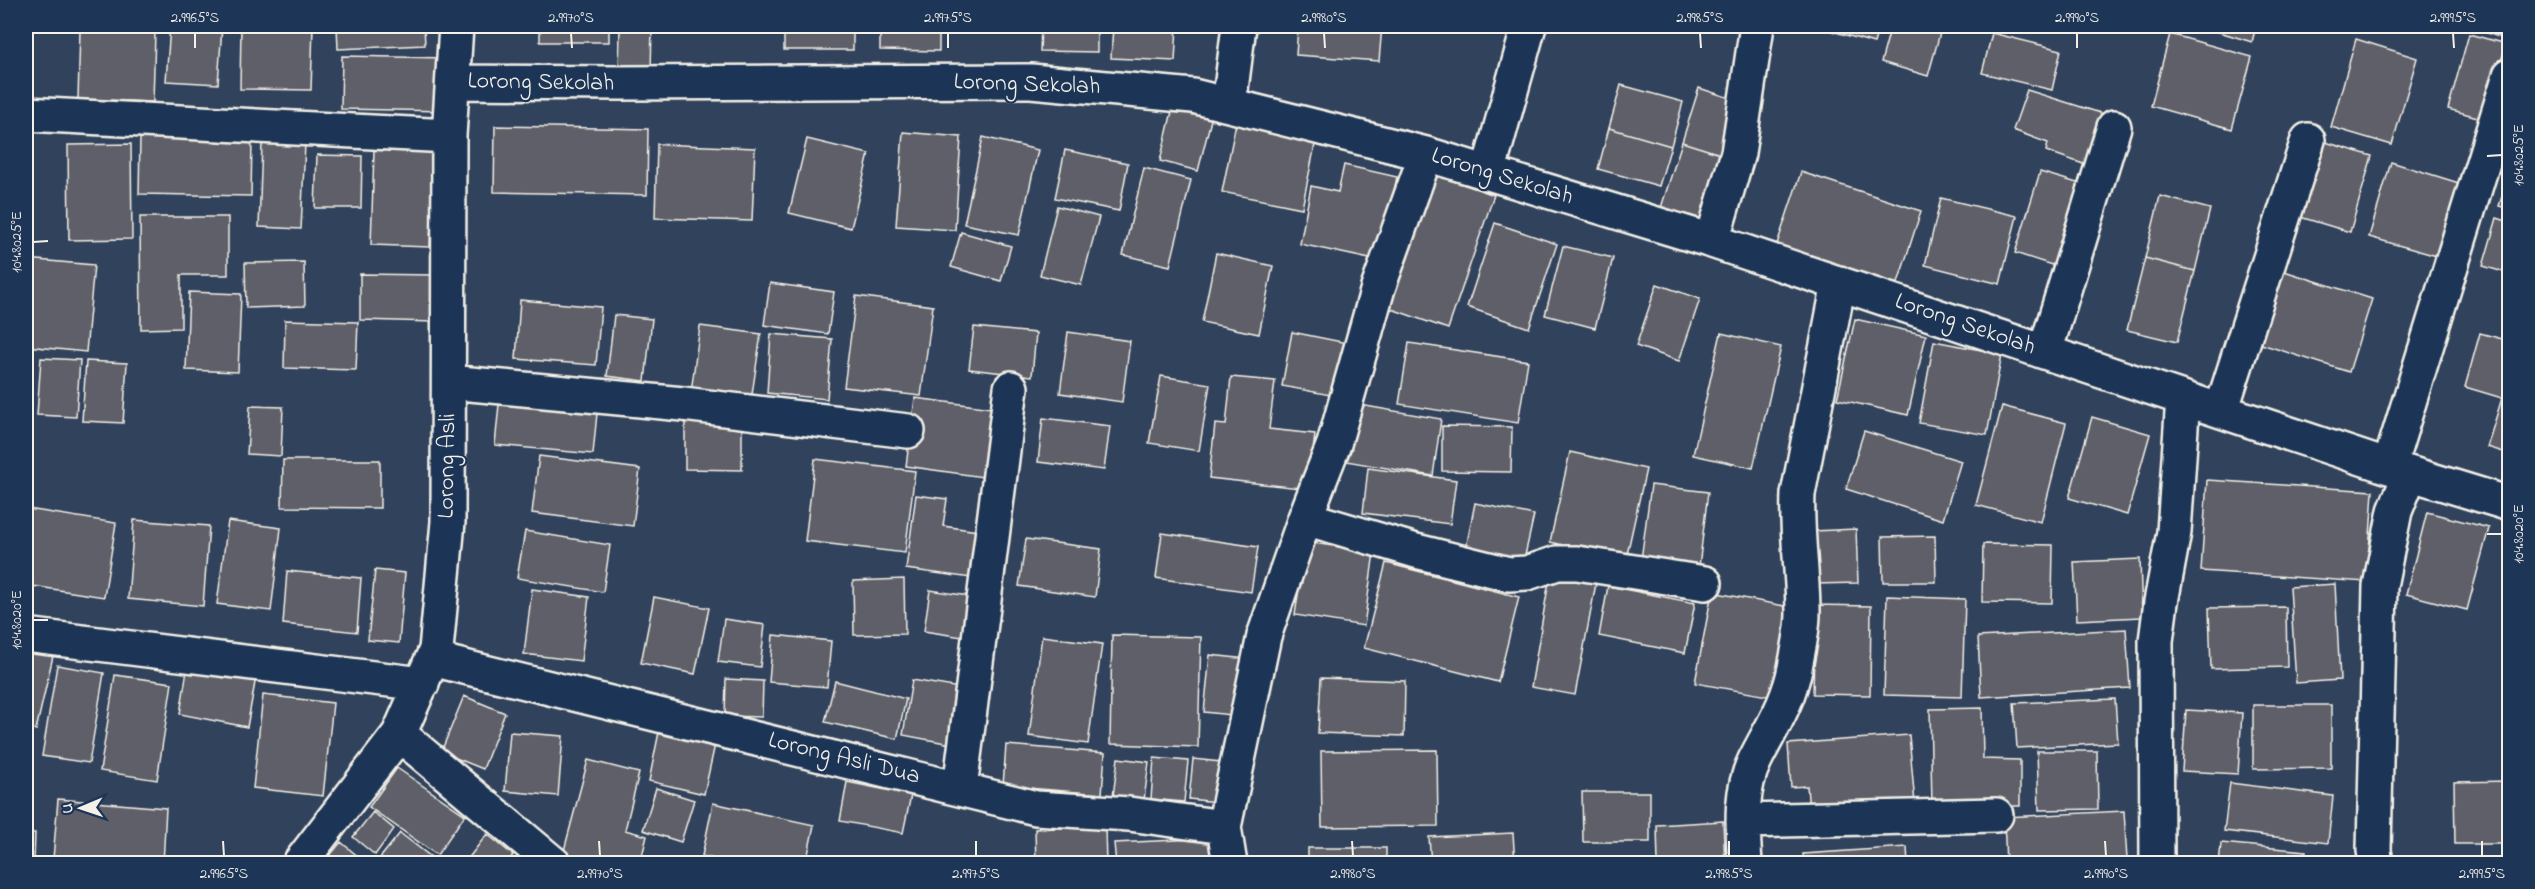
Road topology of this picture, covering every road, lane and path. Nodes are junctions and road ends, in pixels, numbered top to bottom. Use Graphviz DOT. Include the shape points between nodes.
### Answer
graph roads {
  1 [pos="456,26"];
  2 [pos="1239,26"];
  3 [pos="1528,26"];
  4 [pos="1757,26"];
  5 [pos="2510,75"];
  6 [pos="453,82"];
  7 [pos="1230,105"];
  8 [pos="26,114"];
  9 [pos="2114,127"];
  10 [pos="449,136"];
  11 [pos="2308,140"];
  12 [pos="1426,154"];
  13 [pos="1488,173"];
  14 [pos="1712,241"];
  15 [pos="1839,283"];
  16 [pos="2045,352"];
  17 [pos="449,382"];
  18 [pos="1011,388"];
  19 [pos="2183,398"];
  20 [pos="2221,411"];
  21 [pos="908,431"];
  22 [pos="2399,471"];
  23 [pos="2510,504"];
  24 [pos="1305,518"];
  25 [pos="1705,583"];
  26 [pos="26,635"];
  27 [pos="427,671"];
  28 [pos="399,734"];
  29 [pos="960,788"];
  30 [pos="1996,815"];
  31 [pos="1743,822"];
  32 [pos="1224,827"];
  33 [pos="300,864"];
  34 [pos="554,864"];
  35 [pos="1230,864"];
  36 [pos="1745,864"];
  37 [pos="2157,864"];
  38 [pos="2376,864"];
  1 -- 6 [label="street, Lorong Asli"];
  2 -- 7 [label="street"];
  3 -- 13 [label="street"];
  4 -- 14 [label="street" via="1738,153"];
  5 -- 22 [label="street"];
  6 -- 7 [label="street, Lorong Sekolah" via="1031,81 1193,96"];
  6 -- 10 [label="street, Lorong Asli"];
  7 -- 12 [label="street, Lorong Sekolah"];
  8 -- 10 [label="street"];
  9 -- 16 [label="street"];
  10 -- 17 [label="street, Lorong Asli"];
  11 -- 20 [label="street"];
  12 -- 13 [label="street, Lorong Sekolah"];
  12 -- 24 [label="street" via="1378,288 1334,444"];
  13 -- 14 [label="street, Lorong Sekolah"];
  14 -- 15 [label="street, Lorong Sekolah"];
  15 -- 16 [label="street, Lorong Sekolah"];
  15 -- 31 [label="street" via="1798,494 1796,526 1803,614 1795,669 1788,696 1755,760 1746,787"];
  16 -- 19 [label="street, Lorong Sekolah"];
  17 -- 21 [label="street"];
  17 -- 27 [label="street, Lorong Asli" via="448,522 436,650"];
  18 -- 29 [label="street"];
  19 -- 20 [label="street, Lorong Sekolah"];
  19 -- 37 [label="street" via="2174,532 2156,641"];
  20 -- 22 [label="street, Lorong Sekolah"];
  22 -- 23 [label="street, Lorong Sekolah"];
  22 -- 38 [label="street" via="2380,586"];
  24 -- 25 [label="street" via="1509,574 1527,573 1557,563 1577,563"];
  24 -- 32 [label="street" via="1264,636"];
  26 -- 27 [label="street, Lorong Asli Dua"];
  27 -- 28 [label="street, Lorong Asli"];
  27 -- 29 [label="street, Lorong Asli Dua"];
  28 -- 33 [label="street, Lorong Asli"];
  28 -- 34 [label="street"];
  29 -- 32 [label="street, Lorong Asli Dua" via="1036,808 1129,814"];
  30 -- 31 [label="street"];
  31 -- 36 [label="street"];
  32 -- 35 [label="street"];
}
